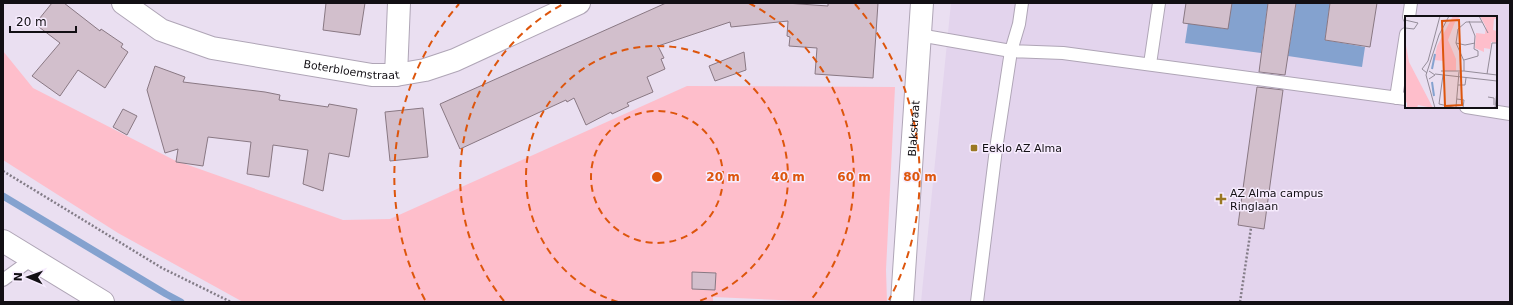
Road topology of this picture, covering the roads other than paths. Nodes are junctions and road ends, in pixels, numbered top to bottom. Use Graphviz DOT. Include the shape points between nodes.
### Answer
graph roads {
  1 [pos="123,3"];
  2 [pos="399,3"];
  3 [pos="579,3"];
  4 [pos="922,3"];
  5 [pos="1022,3"];
  6 [pos="1159,3"];
  7 [pos="1411,3"];
  8 [pos="1409,16"];
  9 [pos="919,35"];
  10 [pos="1405,47"];
  11 [pos="1012,51"];
  12 [pos="1150,64"];
  13 [pos="396,75"];
  14 [pos="1401,99"];
  15 [pos="1472,108"];
  16 [pos="1510,114"];
  17 [pos="3,241"];
  18 [pos="32,260"];
  19 [pos="3,280"];
  20 [pos="103,302"];
  21 [pos="902,302"];
  22 [pos="977,302"];
  1 -- 13 [label="street, Boterbloemstraat" via="161,30 212,48 372,75"];
  2 -- 13 [label="street"];
  3 -- 13 [label="street, Boterbloemstraat" via="455,60 424,70"];
  4 -- 9 [label="street, Blakstraat"];
  5 -- 11 [label="lane"];
  6 -- 12 [label="lane"];
  7 -- 8 [label="lane"];
  9 -- 11 [label="lane"];
  9 -- 21 [label="street, Blakstraat"];
  10 -- 14 [label="lane"];
  11 -- 12 [label="lane" via="1063,53"];
  11 -- 22 [label="lane" via="996,149"];
  12 -- 14 [label="lane"];
  15 -- 16 [label="lane"];
  17 -- 18 [label="street"];
  18 -- 19 [label="lane"];
  18 -- 20 [label="street"];
}
